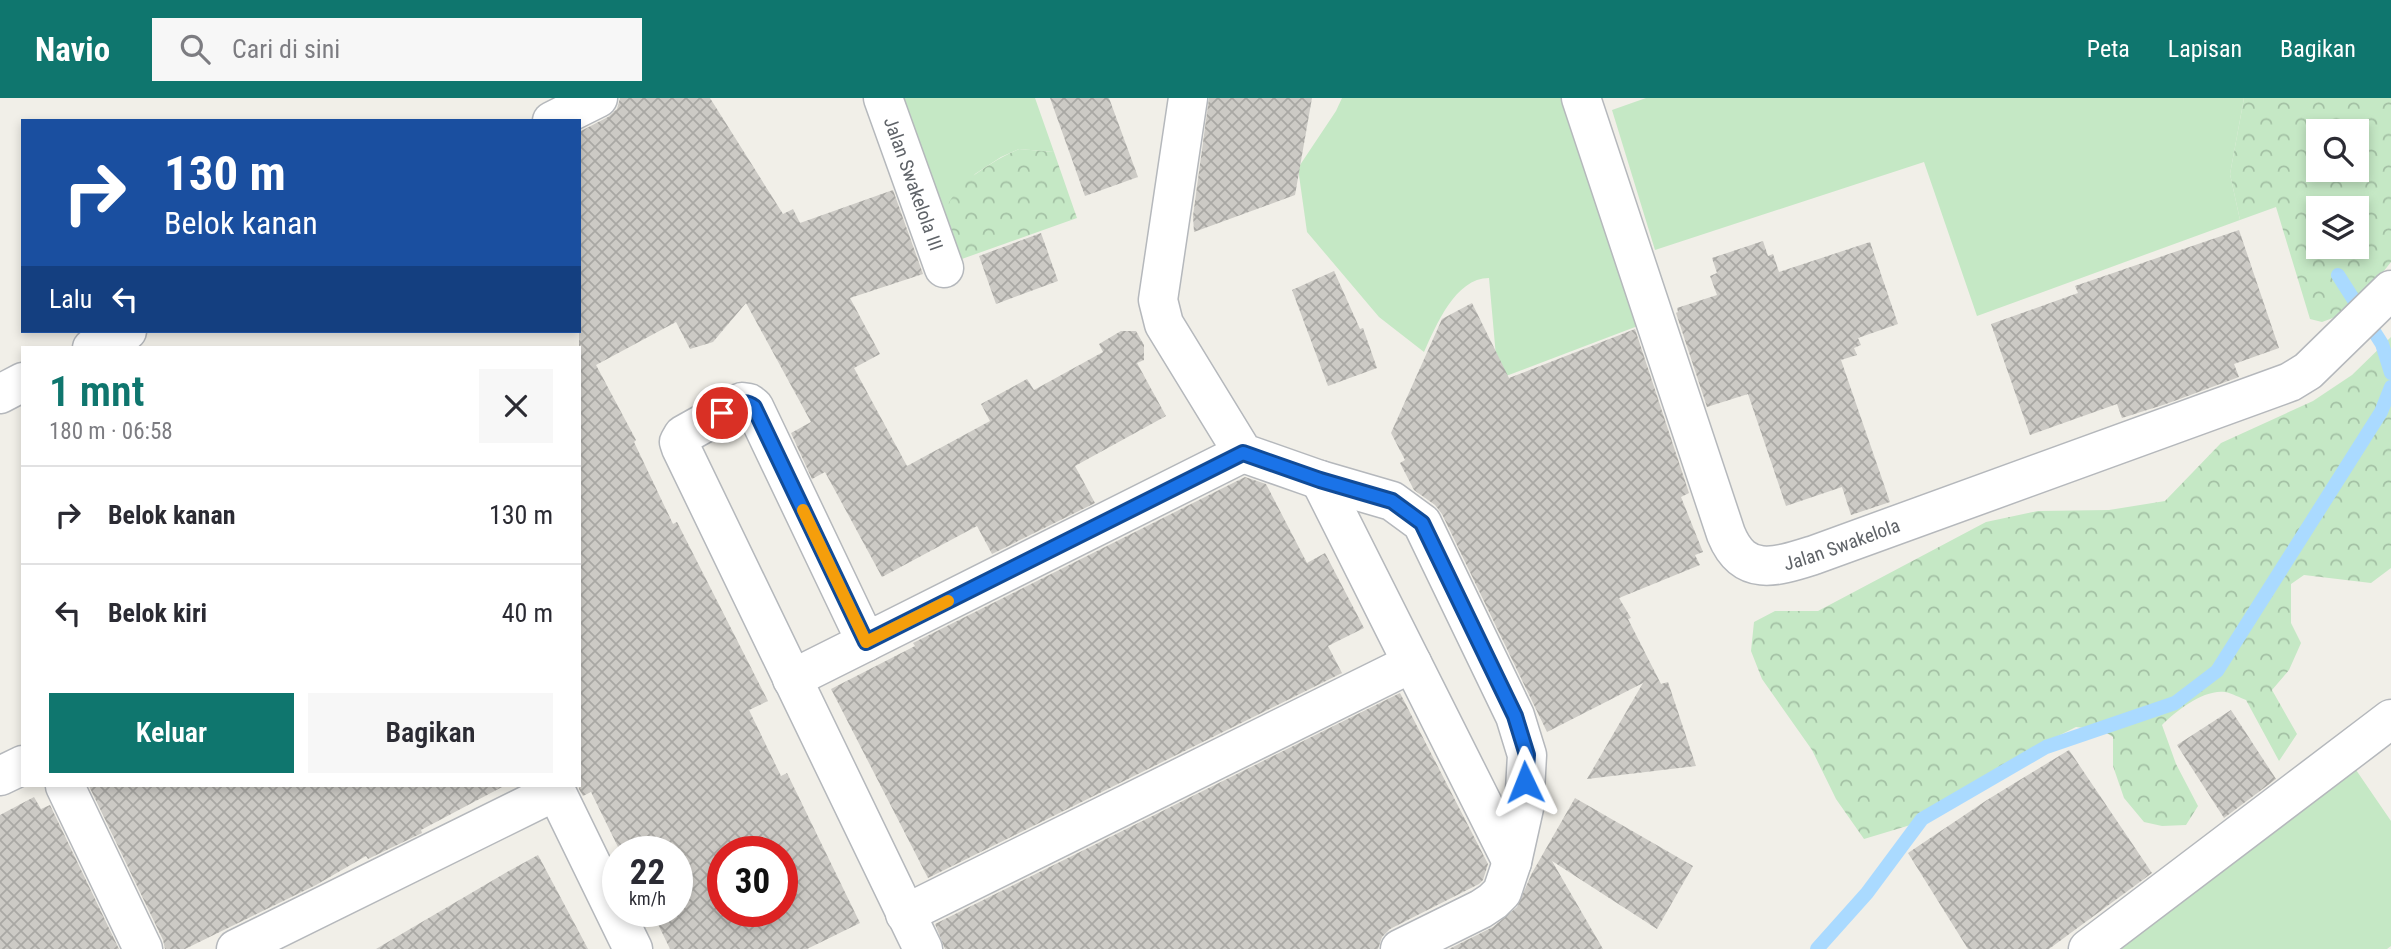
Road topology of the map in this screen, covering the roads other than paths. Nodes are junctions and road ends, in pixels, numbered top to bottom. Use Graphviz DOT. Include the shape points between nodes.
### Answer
graph roads {
  1 [pos="598,98"];
  2 [pos="883,98"];
  3 [pos="1188,98"];
  4 [pos="1581,98"];
  5 [pos="556,119"];
  6 [pos="944,268"];
  7 [pos="2374,306"];
  8 [pos="123,333"];
  9 [pos="96,346"];
  10 [pos="21,383"];
  11 [pos="0,394"];
  12 [pos="1243,453"];
  13 [pos="1320,480"];
  14 [pos="866,642"];
  15 [pos="1412,663"];
  16 [pos="792,679"];
  17 [pos="2391,719"];
  18 [pos="21,766"];
  19 [pos="0,776"];
  20 [pos="65,787"];
  21 [pos="555,788"];
  22 [pos="1512,862"];
  23 [pos="905,914"];
  24 [pos="144,949"];
  25 [pos="236,949"];
  26 [pos="633,949"];
  27 [pos="923,949"];
  28 [pos="1400,949"];
  29 [pos="2088,949"];
  1 -- 5 [label="street"];
  2 -- 6 [label="street, Jalan Swakelola III"];
  3 -- 12 [label="street" via="1158,300 1164,324"];
  4 -- 7 [label="street, Jalan Swakelola" via="1726,534 1732,549 1759,566 1814,555 2290,382 2308,371"];
  8 -- 9 [label="street"];
  10 -- 11 [label="street"];
  12 -- 13 [label="street"];
  12 -- 14 [label="street"];
  13 -- 15 [label="street"];
  13 -- 22 [label="street" via="1392,501 1422,523 1515,716 1527,755 1524,808"];
  14 -- 16 [label="street"];
  14 -- 16 [label="street" via="754,407 742,402 683,435 679,442"];
  15 -- 22 [label="street"];
  15 -- 23 [label="street"];
  16 -- 23 [label="street"];
  17 -- 29 [label="street"];
  18 -- 19 [label="street"];
  20 -- 24 [label="street"];
  21 -- 25 [label="street"];
  21 -- 26 [label="street"];
  22 -- 28 [label="street" via="1502,892 1493,901"];
  23 -- 27 [label="street"];
}
